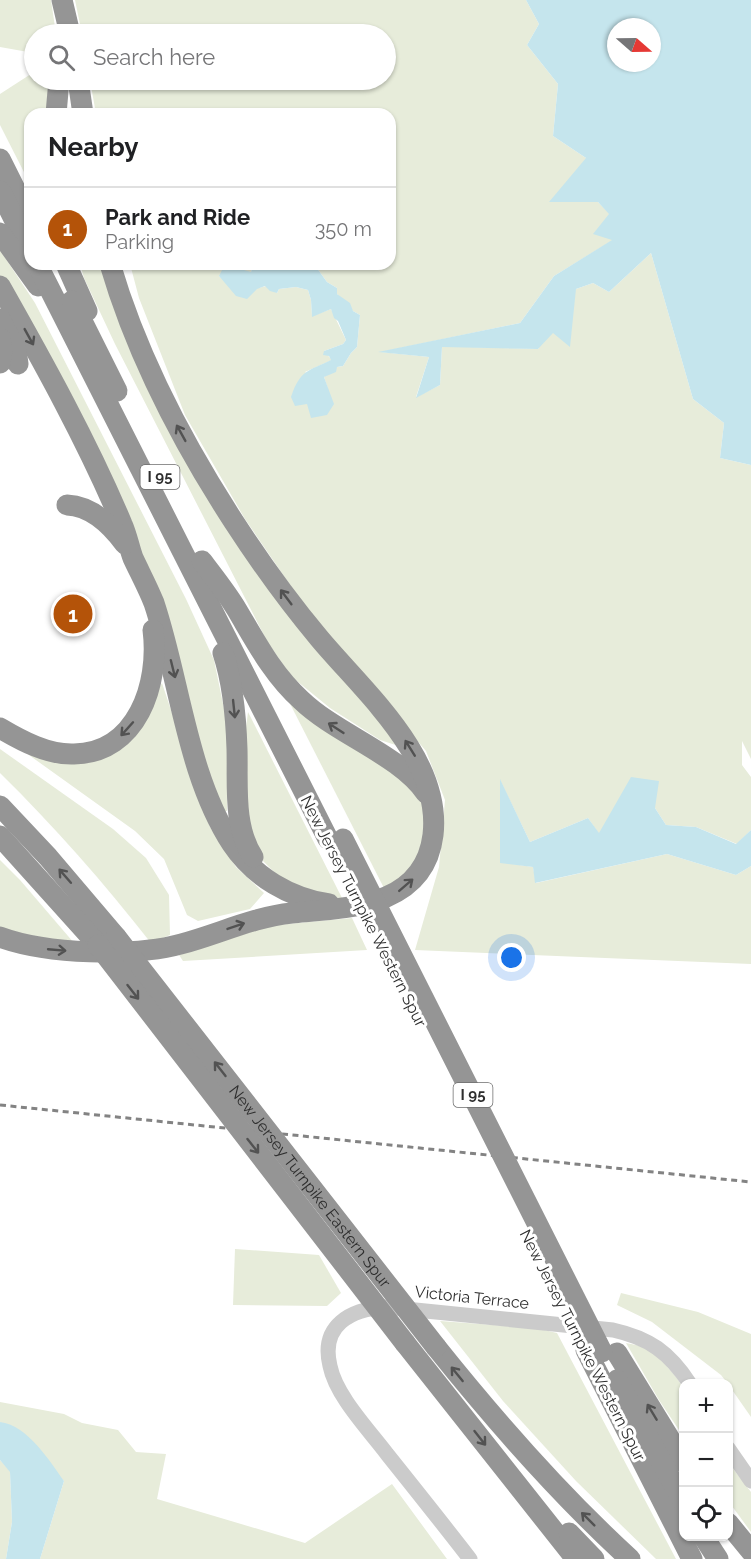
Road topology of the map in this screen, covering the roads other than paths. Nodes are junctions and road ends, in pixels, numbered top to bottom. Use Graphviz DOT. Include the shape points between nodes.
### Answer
graph roads {
  1 [pos="60,0"];
  2 [pos="61,24"];
  3 [pos="67,24"];
  4 [pos="58,90"];
  5 [pos="79,90"];
  6 [pos="57,108"];
  7 [pos="82,108"];
  8 [pos="0,159"];
  9 [pos="6,187"];
  10 [pos="24,211"];
  11 [pos="0,233"];
  12 [pos="24,235"];
  13 [pos="24,266"];
  14 [pos="27,270"];
  15 [pos="40,270"];
  16 [pos="56,270"];
  17 [pos="68,270"];
  18 [pos="112,270"];
  19 [pos="0,286"];
  20 [pos="0,319"];
  21 [pos="0,338"];
  22 [pos="83,356"];
  23 [pos="9,363"];
  24 [pos="118,393"];
  25 [pos="67,505"];
  26 [pos="165,518"];
  27 [pos="132,554"];
  28 [pos="202,561"];
  29 [pos="140,574"];
  30 [pos="0,728"];
  31 [pos="430,802"];
  32 [pos="0,806"];
  33 [pos="0,836"];
  34 [pos="335,839"];
  35 [pos="276,885"];
  36 [pos="353,906"];
  37 [pos="0,937"];
  38 [pos="107,941"];
  39 [pos="602,1352"];
  40 [pos="687,1379"];
  41 [pos="733,1454"];
  42 [pos="679,1455"];
  43 [pos="510,1477"];
  44 [pos="751,1481"];
  45 [pos="676,1508"];
  46 [pos="733,1528"];
  47 [pos="707,1541"];
  48 [pos="751,1551"];
  49 [pos="470,1559"];
  50 [pos="576,1559"];
  51 [pos="594,1559"];
  52 [pos="630,1559"];
  53 [pos="692,1559"];
  54 [pos="718,1559"];
  1 -- 2 [label="highway"];
  1 -- 3 [label="highway"];
  4 -- 6 [label="highway"];
  5 -- 7 [label="highway"];
  8 -- 9 [label="highway"];
  9 -- 10 [label="highway"];
  9 -- 12 [label="highway"];
  11 -- 13 [label="highway"];
  14 -- 22 [label="highway"];
  15 -- 22 [label="highway, New Jersey Turnpike Western Spur / I 95"];
  16 -- 24 [label="highway, New Jersey Turnpike Western Spur / I 95"];
  17 -- 24 [label="highway" via="98,333"];
  31 -- 18 [label="highway, one-way" via="424,774 408,744 286,597 206,478 147,363"];
  19 -- 27 [label="highway, one-way" via="83,444"];
  20 -- 23 [label="highway" via="16,350"];
  21 -- 23 [label="highway"];
  22 -- 26 [label="highway, New Jersey Turnpike Western Spur / I 95"];
  24 -- 28 [label="highway, New Jersey Turnpike Western Spur / I 95"];
  25 -- 27 [label="highway" via="81,507 98,517"];
  26 -- 34 [label="highway, New Jersey Turnpike Western Spur / I 95"];
  26 -- 35 [label="highway, one-way" via="179,564 219,644 230,676 243,835 255,859"];
  27 -- 29 [label="highway"];
  31 -- 28 [label="highway, one-way" via="422,787 403,770 332,725 292,692"];
  28 -- 34 [label="highway, New Jersey Turnpike Western Spur / I 95"];
  29 -- 30 [label="highway, one-way" via="153,629 154,667 144,706 126,732 102,748 74,754 43,749"];
  29 -- 35 [label="highway, one-way" via="153,600 210,800 239,853 256,872"];
  36 -- 31 [label="highway, one-way" via="393,895 415,877 432,843"];
  38 -- 32 [label="highway, New Jersey Turnpike Eastern Spur, one-way" via="48,857"];
  33 -- 38 [label="highway, New Jersey Turnpike Eastern Spur"];
  34 -- 39 [label="highway, New Jersey Turnpike Western Spur / I 95"];
  34 -- 39 [label="highway, New Jersey Turnpike Western Spur / I 95, bridge" via="533,1214 562,1254"];
  35 -- 36 [label="highway" via="310,900"];
  37 -- 36 [label="highway, one-way" via="57,950 150,950 180,945 262,918"];
  38 -- 43 [label="highway, New Jersey Turnpike Eastern Spur, one-way, bridge" via="405,1343"];
  52 -- 38 [label="highway, New Jersey Turnpike Eastern Spur, one-way, bridge" via="555,1486 485,1408"];
  42 -- 39 [label="highway, one-way"];
  39 -- 45 [label="highway, New Jersey Turnpike Western Spur / I 95"];
  40 -- 49 [label="street, Victoria Terrace" via="660,1348 613,1330 386,1307 347,1316 330,1337 327,1351 337,1383 370,1432"];
  41 -- 44 [label="street"];
  43 -- 50 [label="highway, New Jersey Turnpike Eastern Spur"];
  43 -- 51 [label="highway"];
  45 -- 53 [label="highway, New Jersey Turnpike Western Spur / I 95"];
  46 -- 48 [label="highway"];
  47 -- 54 [label="highway"];
}
